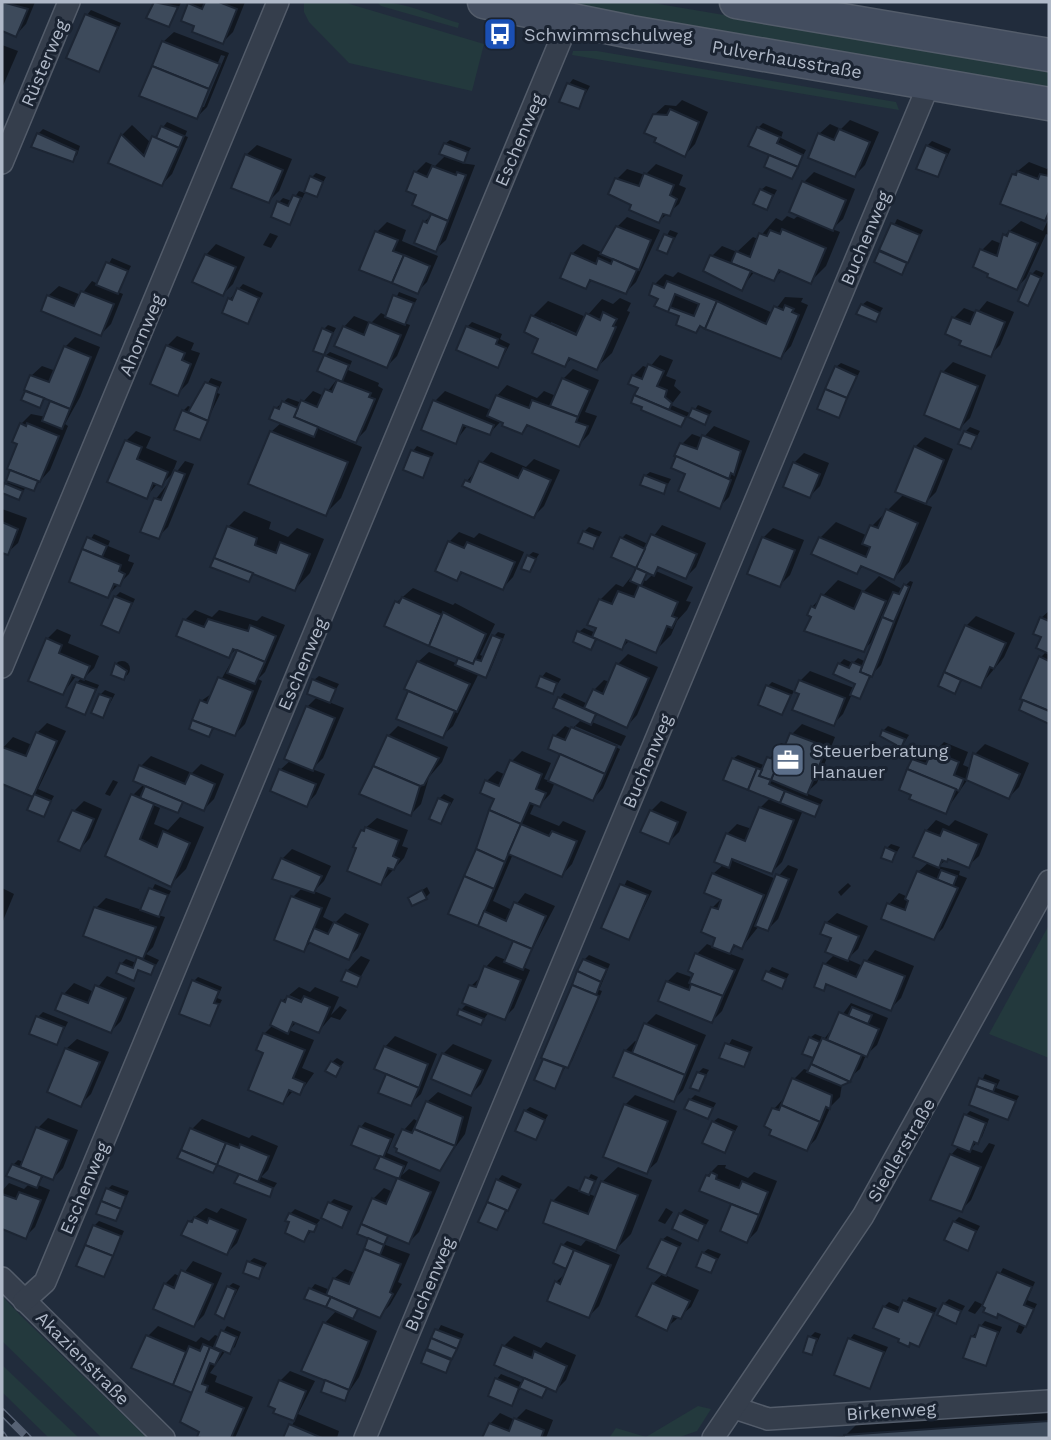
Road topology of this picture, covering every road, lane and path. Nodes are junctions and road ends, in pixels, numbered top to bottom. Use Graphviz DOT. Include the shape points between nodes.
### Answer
graph roads {
  1 [pos="69,2"];
  2 [pos="278,2"];
  3 [pos="484,2"];
  4 [pos="736,2"];
  5 [pos="569,20"];
  6 [pos="1049,55"];
  7 [pos="929,84"];
  8 [pos="1049,104"];
  9 [pos="2,163"];
  10 [pos="2,667"];
  11 [pos="1049,881"];
  12 [pos="2,1279"];
  13 [pos="24,1301"];
  14 [pos="1049,1401"];
  15 [pos="735,1408"];
  16 [pos="164,1438"];
  17 [pos="365,1438"];
  18 [pos="713,1438"];
  1 -- 9 [label="street, Rüsterweg"];
  2 -- 10 [label="street, Ahornweg"];
  3 -- 5 [label="main road, Pulverhausstraße"];
  4 -- 6 [label="main road"];
  5 -- 7 [label="main road, Pulverhausstraße"];
  5 -- 13 [label="street, Eschenweg" via="45,1282"];
  7 -- 8 [label="main road, Pulverhausstraße"];
  7 -- 17 [label="street, Buchenweg"];
  11 -- 15 [label="street, Siedlerstraße" via="863,1216"];
  12 -- 13 [label="street, Akazienstraße"];
  13 -- 16 [label="street, Akazienstraße"];
  14 -- 15 [label="street, Birkenweg" via="768,1419"];
  15 -- 18 [label="street"];
}
